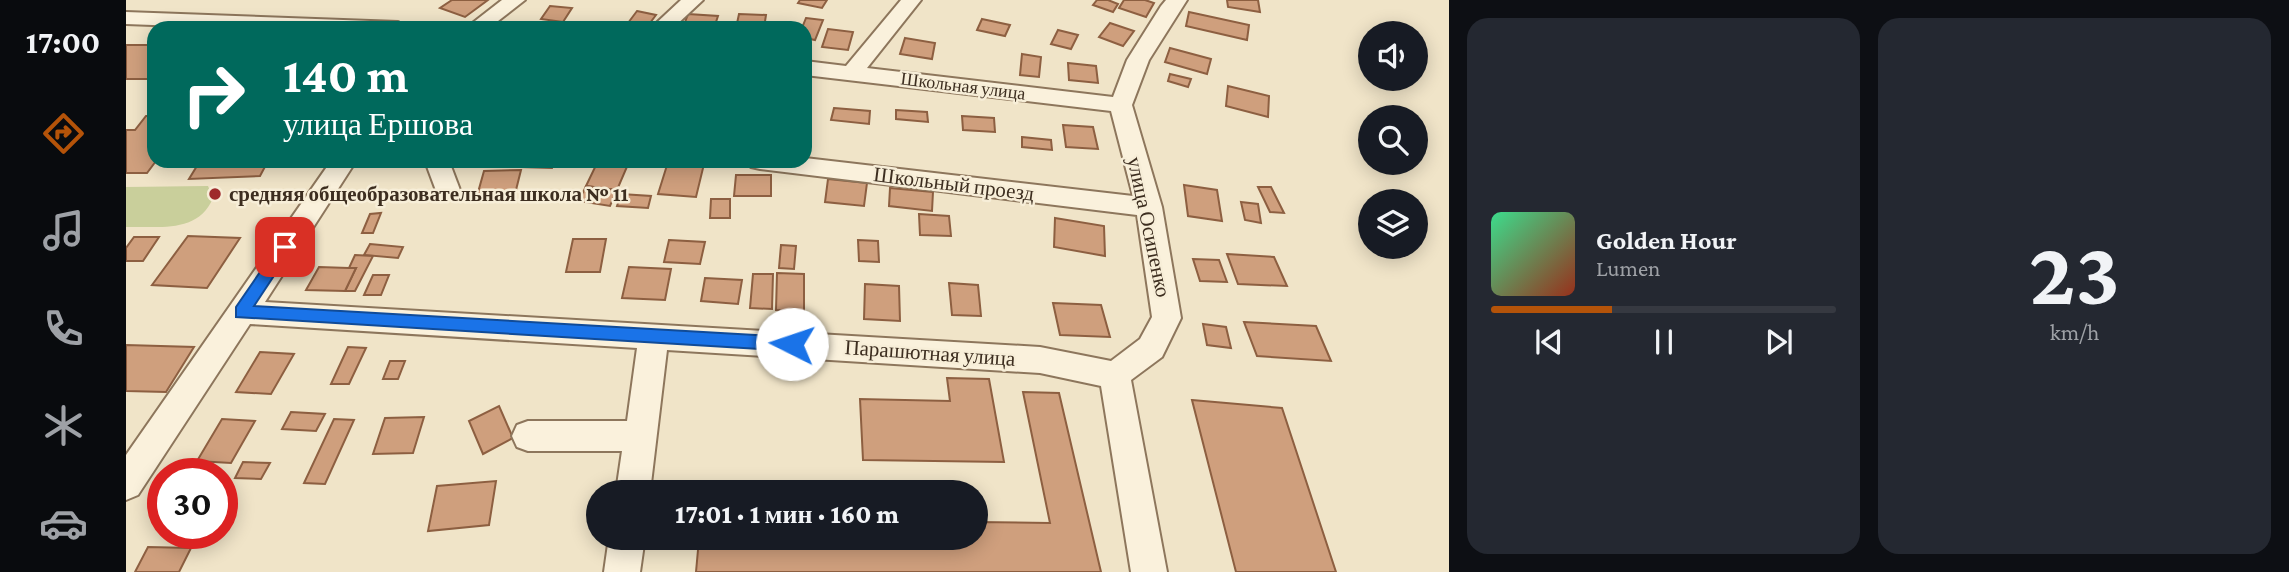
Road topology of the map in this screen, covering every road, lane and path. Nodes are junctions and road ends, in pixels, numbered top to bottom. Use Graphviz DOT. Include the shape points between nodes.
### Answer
graph roads {
  1 [pos="516,0"];
  2 [pos="693,0"];
  3 [pos="911,0"];
  4 [pos="1177,0"];
  5 [pos="126,18"];
  6 [pos="280,21"];
  7 [pos="486,21"];
  8 [pos="669,21"];
  9 [pos="812,69"];
  10 [pos="853,72"];
  11 [pos="1121,105"];
  12 [pos="812,167"];
  13 [pos="339,168"];
  14 [pos="439,168"];
  15 [pos="447,190"];
  16 [pos="1149,206"];
  17 [pos="241,312"];
  18 [pos="654,335"];
  19 [pos="1115,375"];
  20 [pos="528,436"];
  21 [pos="641,436"];
  22 [pos="635,480"];
  23 [pos="126,484"];
  24 [pos="625,550"];
  25 [pos="622,572"];
  26 [pos="1149,572"];
  1 -- 7 [label="street"];
  2 -- 8 [label="street"];
  3 -- 10 [label="street"];
  4 -- 11 [label="street" via="1138,60"];
  5 -- 6 [label="street"];
  9 -- 10 [label="street, Школьная улица"];
  10 -- 11 [label="street, Школьная улица"];
  11 -- 16 [label="street, улица Осипенко"];
  12 -- 16 [label="street, Школьный проезд"];
  13 -- 17 [label="street"];
  14 -- 15 [label="street"];
  16 -- 19 [label="street, улица Осипенко" via="1167,318 1151,348"];
  17 -- 18 [label="street, Парашютная улица"];
  17 -- 23 [label="street"];
  18 -- 19 [label="street, Парашютная улица" via="1040,360"];
  18 -- 21 [label="street"];
  19 -- 26 [label="street"];
  20 -- 21 [label="street"];
  21 -- 22 [label="street"];
  24 -- 25 [label="street"];
}
